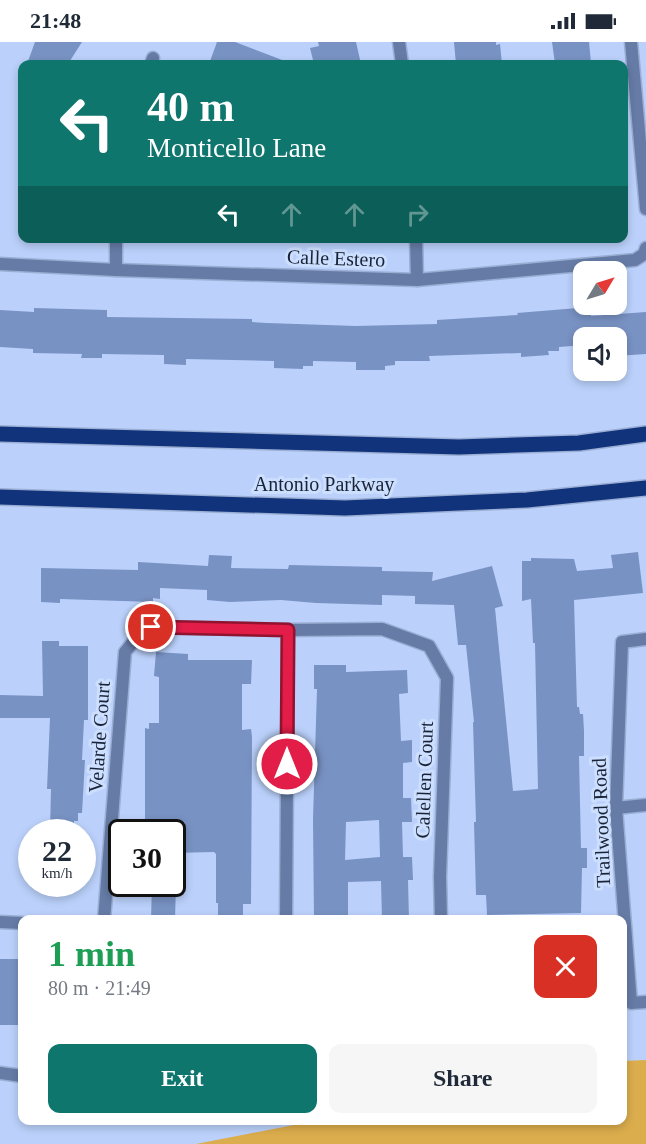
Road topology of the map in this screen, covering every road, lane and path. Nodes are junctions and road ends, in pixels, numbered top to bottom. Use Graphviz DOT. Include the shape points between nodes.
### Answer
graph roads {
  1 [pos="399,42"];
  2 [pos="631,42"];
  3 [pos="401,60"];
  4 [pos="646,209"];
  5 [pos="116,243"];
  6 [pos="416,243"];
  7 [pos="646,248"];
  8 [pos="0,264"];
  9 [pos="116,270"];
  10 [pos="417,280"];
  11 [pos="0,434"];
  12 [pos="646,434"];
  13 [pos="646,488"];
  14 [pos="0,496"];
  15 [pos="288,630"];
  16 [pos="646,639"];
  17 [pos="646,805"];
  18 [pos="616,808"];
  19 [pos="104,915"];
  20 [pos="286,915"];
  21 [pos="441,915"];
  22 [pos="624,915"];
  23 [pos="0,922"];
  24 [pos="18,923"];
  25 [pos="627,951"];
  26 [pos="646,1002"];
  27 [pos="0,1073"];
  28 [pos="18,1075"];
  1 -- 3 [label="street"];
  2 -- 4 [label="street"];
  5 -- 9 [label="street"];
  6 -- 10 [label="street"];
  7 -- 10 [label="street, Calle Estero" via="635,260"];
  8 -- 9 [label="street, Calle Estero"];
  9 -- 10 [label="street, Calle Estero"];
  11 -- 12 [label="main road, Antonio Parkway" via="459,447 579,442"];
  13 -- 14 [label="main road, Antonio Parkway" via="526,500 345,508"];
  15 -- 19 [label="street, Velarde Court" via="151,627 125,652"];
  15 -- 20 [label="street"];
  15 -- 21 [label="street, Calellen Court" via="382,629 429,646 447,678"];
  16 -- 18 [label="street, Trailwood Road" via="622,642"];
  17 -- 18 [label="street"];
  18 -- 22 [label="street, Trailwood Road"];
  23 -- 24 [label="street"];
  25 -- 26 [label="street, Trailwood Road" via="631,1003"];
  27 -- 28 [label="street"];
}
